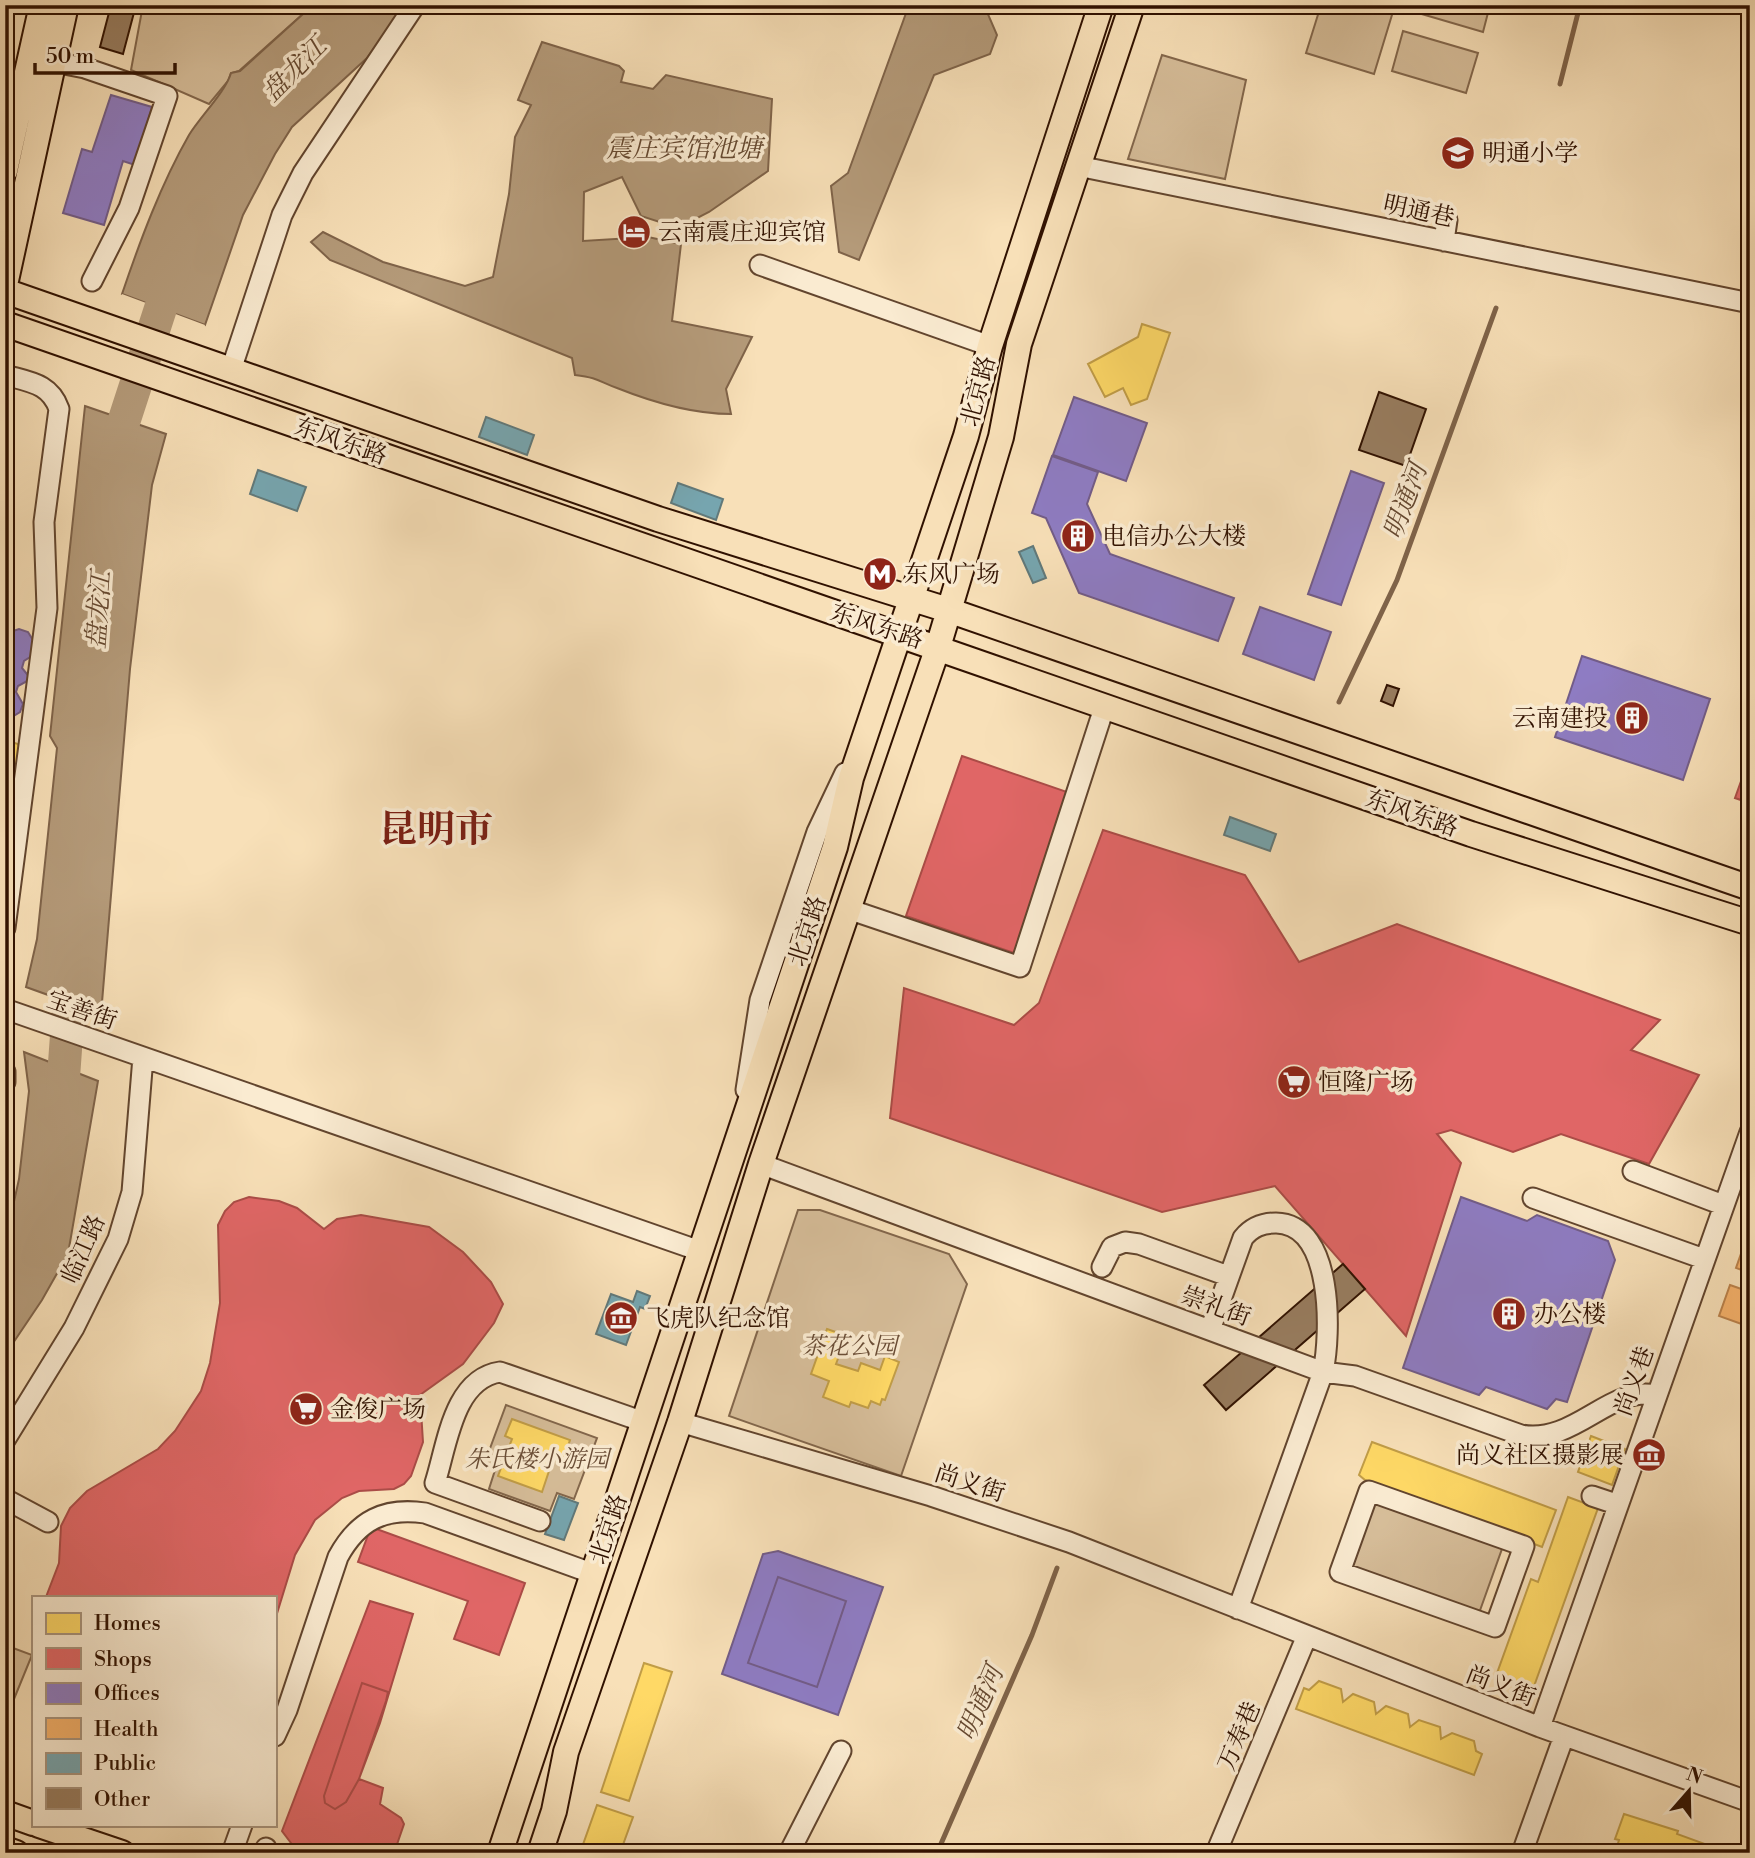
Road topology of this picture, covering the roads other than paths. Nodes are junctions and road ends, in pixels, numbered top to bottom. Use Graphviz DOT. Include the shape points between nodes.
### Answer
graph roads {
  1 [pos="42,5"];
  2 [pos="66,5"];
  3 [pos="415,5"];
  4 [pos="1101,5"];
  5 [pos="1132,5"];
  6 [pos="54,62"];
  7 [pos="1078,166"];
  8 [pos="5,171"];
  9 [pos="1447,220"];
  10 [pos="1444,241"];
  11 [pos="760,265"];
  12 [pos="92,281"];
  13 [pos="5,285"];
  14 [pos="5,291"];
  15 [pos="1750,303"];
  16 [pos="5,324"];
  17 [pos="990,346"];
  18 [pos="231,370"];
  19 [pos="5,374"];
  20 [pos="911,600"];
  21 [pos="948,610"];
  22 [pos="900,635"];
  23 [pos="938,647"];
  24 [pos="1105,705"];
  25 [pos="1750,888"];
  26 [pos="848,909"];
  27 [pos="1750,923"];
  28 [pos="5,928"];
  29 [pos="5,1009"];
  30 [pos="144,1057"];
  31 [pos="5,1072"];
  32 [pos="5,1082"];
  33 [pos="1750,1132"];
  34 [pos="761,1164"];
  35 [pos="1633,1171"];
  36 [pos="1533,1198"];
  37 [pos="1723,1205"];
  38 [pos="700,1251"];
  39 [pos="1704,1259"];
  40 [pos="1102,1267"];
  41 [pos="1228,1276"];
  42 [pos="1210,1330"];
  43 [pos="1323,1372"];
  44 [pos="1655,1395"];
  45 [pos="644,1422"];
  46 [pos="680,1422"];
  47 [pos="5,1440"];
  48 [pos="1369,1490"];
  49 [pos="1592,1496"];
  50 [pos="5,1499"];
  51 [pos="1616,1504"];
  52 [pos="540,1521"];
  53 [pos="48,1522"];
  54 [pos="594,1574"];
  55 [pos="1238,1609"];
  56 [pos="1306,1638"];
  57 [pos="1540,1727"];
  58 [pos="276,1733"];
  59 [pos="1564,1736"];
  60 [pos="842,1751"];
  61 [pos="1750,1802"];
  62 [pos="5,1813"];
  63 [pos="32,1823"];
  64 [pos="42,1826"];
  65 [pos="242,1826"];
  66 [pos="5,1849"];
  67 [pos="16,1853"];
  68 [pos="122,1853"];
  69 [pos="232,1853"];
  70 [pos="500,1853"];
  71 [pos="540,1853"];
  72 [pos="789,1853"];
  73 [pos="1216,1853"];
  74 [pos="1522,1853"];
  1 -- 8 [label="main road"];
  2 -- 6 [label="main road"];
  3 -- 18 [label="street" via="303,173 282,215"];
  4 -- 17 [label="main road, 北京路"];
  5 -- 7 [label="main road, 北京路"];
  6 -- 12 [label="street" via="167,96 129,208"];
  6 -- 13 [label="main road"];
  7 -- 10 [label="street, 明通巷"];
  7 -- 21 [label="main road, 北京路" via="1019,344 1001,437"];
  9 -- 10 [label="street"];
  10 -- 15 [label="street, 明通巷"];
  11 -- 17 [label="street"];
  14 -- 18 [label="main road, 东风东路"];
  16 -- 22 [label="main road, 东风东路"];
  17 -- 20 [label="main road, 北京路" via="966,436"];
  18 -- 20 [label="main road, 东风东路" via="658,519"];
  19 -- 28 [label="street" via="44,386 59,409 44,522 47,608"];
  20 -- 21 [label="main road, 东风东路"];
  20 -- 22 [label="main road, 北京路"];
  21 -- 23 [label="main road, 北京路"];
  21 -- 25 [label="main road, 东风东路"];
  22 -- 23 [label="main road, 东风东路"];
  22 -- 38 [label="main road, 北京路" via="851,778 835,847"];
  23 -- 24 [label="main road, 东风东路"];
  23 -- 26 [label="main road, 北京路"];
  24 -- 26 [label="street" via="1020,967"];
  24 -- 27 [label="main road, 东风东路" via="1471,834"];
  26 -- 34 [label="main road, 北京路"];
  29 -- 30 [label="street, 宝善街"];
  30 -- 38 [label="street, 宝善街"];
  30 -- 47 [label="street, 临江路" via="132,1192 118,1239 74,1328"];
  31 -- 32 [label="street"];
  33 -- 37 [label="street, 尚义巷"];
  34 -- 42 [label="street, 崇礼街"];
  34 -- 46 [label="main road, 北京路"];
  35 -- 37 [label="street"];
  36 -- 39 [label="street"];
  37 -- 39 [label="street, 尚义巷"];
  38 -- 45 [label="main road, 北京路"];
  39 -- 44 [label="street, 尚义巷"];
  40 -- 41 [label="street" via="1118,1243 1132,1242"];
  41 -- 42 [label="street"];
  41 -- 43 [label="street" via="1238,1245 1257,1226 1281,1223 1299,1231 1316,1253 1323,1276 1329,1335"];
  42 -- 43 [label="street, 崇礼街"];
  43 -- 44 [label="street, 崇礼街" via="1354,1376 1536,1438 1563,1432 1629,1396"];
  43 -- 55 [label="street"];
  44 -- 51 [label="street, 尚义巷"];
  45 -- 52 [label="street" via="500,1372 484,1375 469,1391 451,1424 435,1483"];
  45 -- 54 [label="main road, 北京路"];
  46 -- 55 [label="street, 尚义街" via="932,1496 1069,1542"];
  46 -- 71 [label="main road, 北京路" via="566,1752"];
  48 -- 48 [label="street" via="1524,1546 1495,1627 1340,1572"];
  49 -- 51 [label="street"];
  50 -- 53 [label="street"];
  51 -- 57 [label="street, 尚义巷"];
  54 -- 58 [label="street" via="425,1513 383,1514 347,1540 338,1557"];
  54 -- 70 [label="main road, 北京路"];
  55 -- 56 [label="street, 尚义街"];
  56 -- 57 [label="street, 尚义街"];
  56 -- 73 [label="street, 万寿巷"];
  57 -- 59 [label="street, 尚义街"];
  59 -- 61 [label="street, 尚义街"];
  59 -- 74 [label="street"];
  60 -- 72 [label="street"];
  62 -- 63 [label="main road"];
  64 -- 68 [label="main road"];
  65 -- 69 [label="street"];
  66 -- 67 [label="main road"];
}
